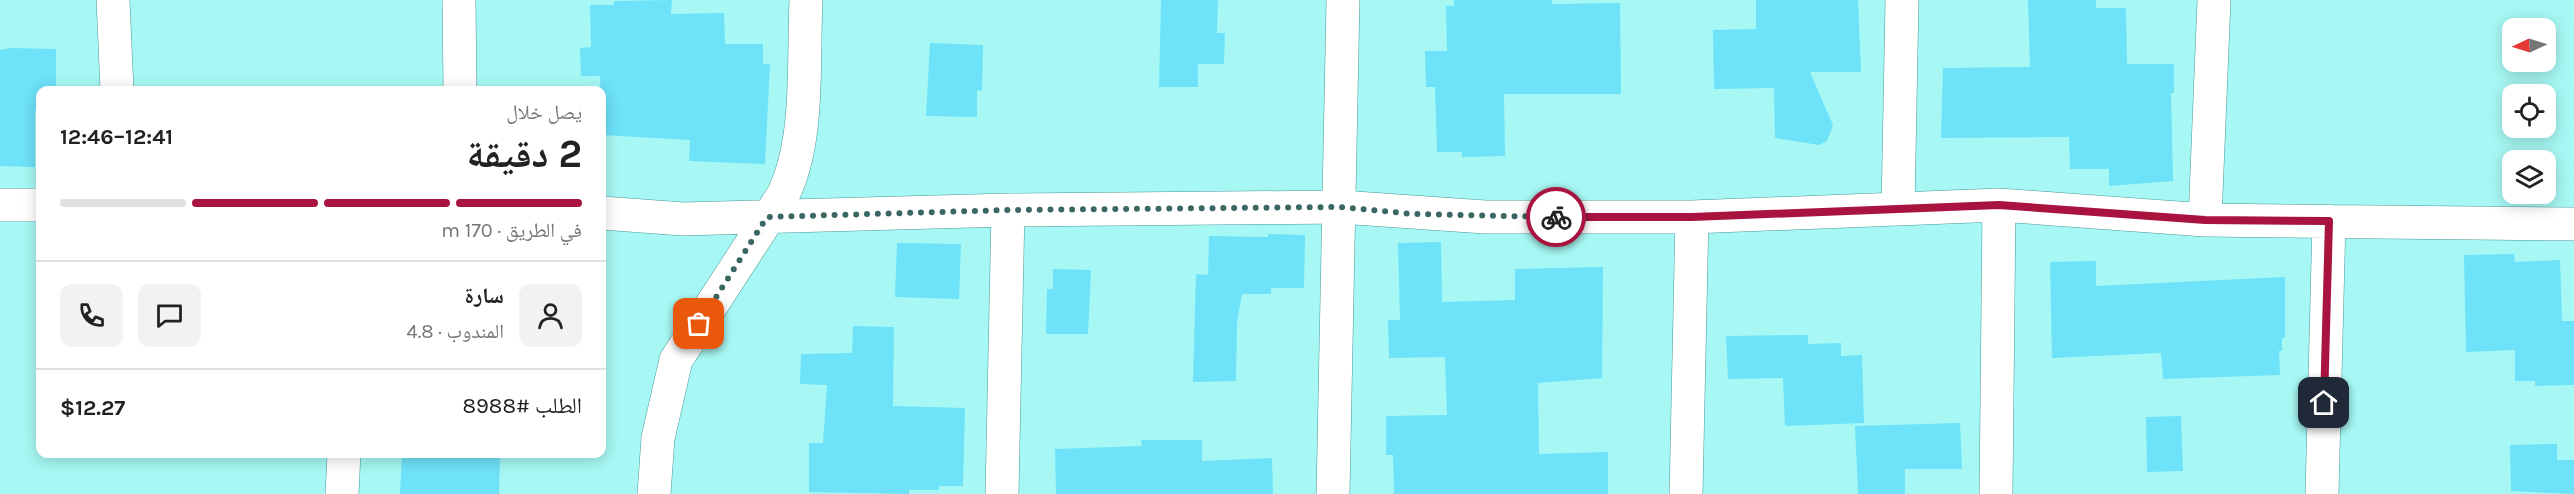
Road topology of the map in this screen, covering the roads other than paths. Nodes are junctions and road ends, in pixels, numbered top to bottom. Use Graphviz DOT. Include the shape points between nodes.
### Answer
graph roads {
  1 [pos="113,0"];
  2 [pos="459,0"];
  3 [pos="806,0"];
  4 [pos="1343,0"];
  5 [pos="1902,0"];
  6 [pos="2214,0"];
  7 [pos="117,86"];
  8 [pos="460,86"];
  9 [pos="0,205"];
  10 [pos="36,205"];
  11 [pos="1999,205"];
  12 [pos="1340,207"];
  13 [pos="1898,208"];
  14 [pos="1008,210"];
  15 [pos="606,213"];
  16 [pos="767,217"];
  17 [pos="1692,217"];
  18 [pos="2205,220"];
  19 [pos="2329,221"];
  20 [pos="2574,224"];
  21 [pos="344,458"];
  22 [pos="342,494"];
  23 [pos="654,494"];
  24 [pos="1002,494"];
  25 [pos="1333,494"];
  26 [pos="1686,494"];
  27 [pos="1996,494"];
  28 [pos="2322,494"];
  1 -- 7 [label="street"];
  2 -- 8 [label="street"];
  3 -- 16 [label="street" via="797,156 792,178"];
  4 -- 12 [label="street"];
  5 -- 13 [label="street"];
  6 -- 18 [label="street"];
  9 -- 10 [label="street"];
  11 -- 13 [label="street"];
  11 -- 18 [label="street"];
  11 -- 27 [label="street"];
  12 -- 14 [label="street"];
  12 -- 17 [label="street" via="1485,217"];
  12 -- 25 [label="street"];
  13 -- 17 [label="street"];
  14 -- 16 [label="street"];
  14 -- 24 [label="street"];
  15 -- 16 [label="street" via="683,219"];
  16 -- 23 [label="street" via="676,360 658,438"];
  17 -- 26 [label="street"];
  18 -- 19 [label="street"];
  19 -- 20 [label="street"];
  19 -- 28 [label="street"];
  21 -- 22 [label="street"];
}
